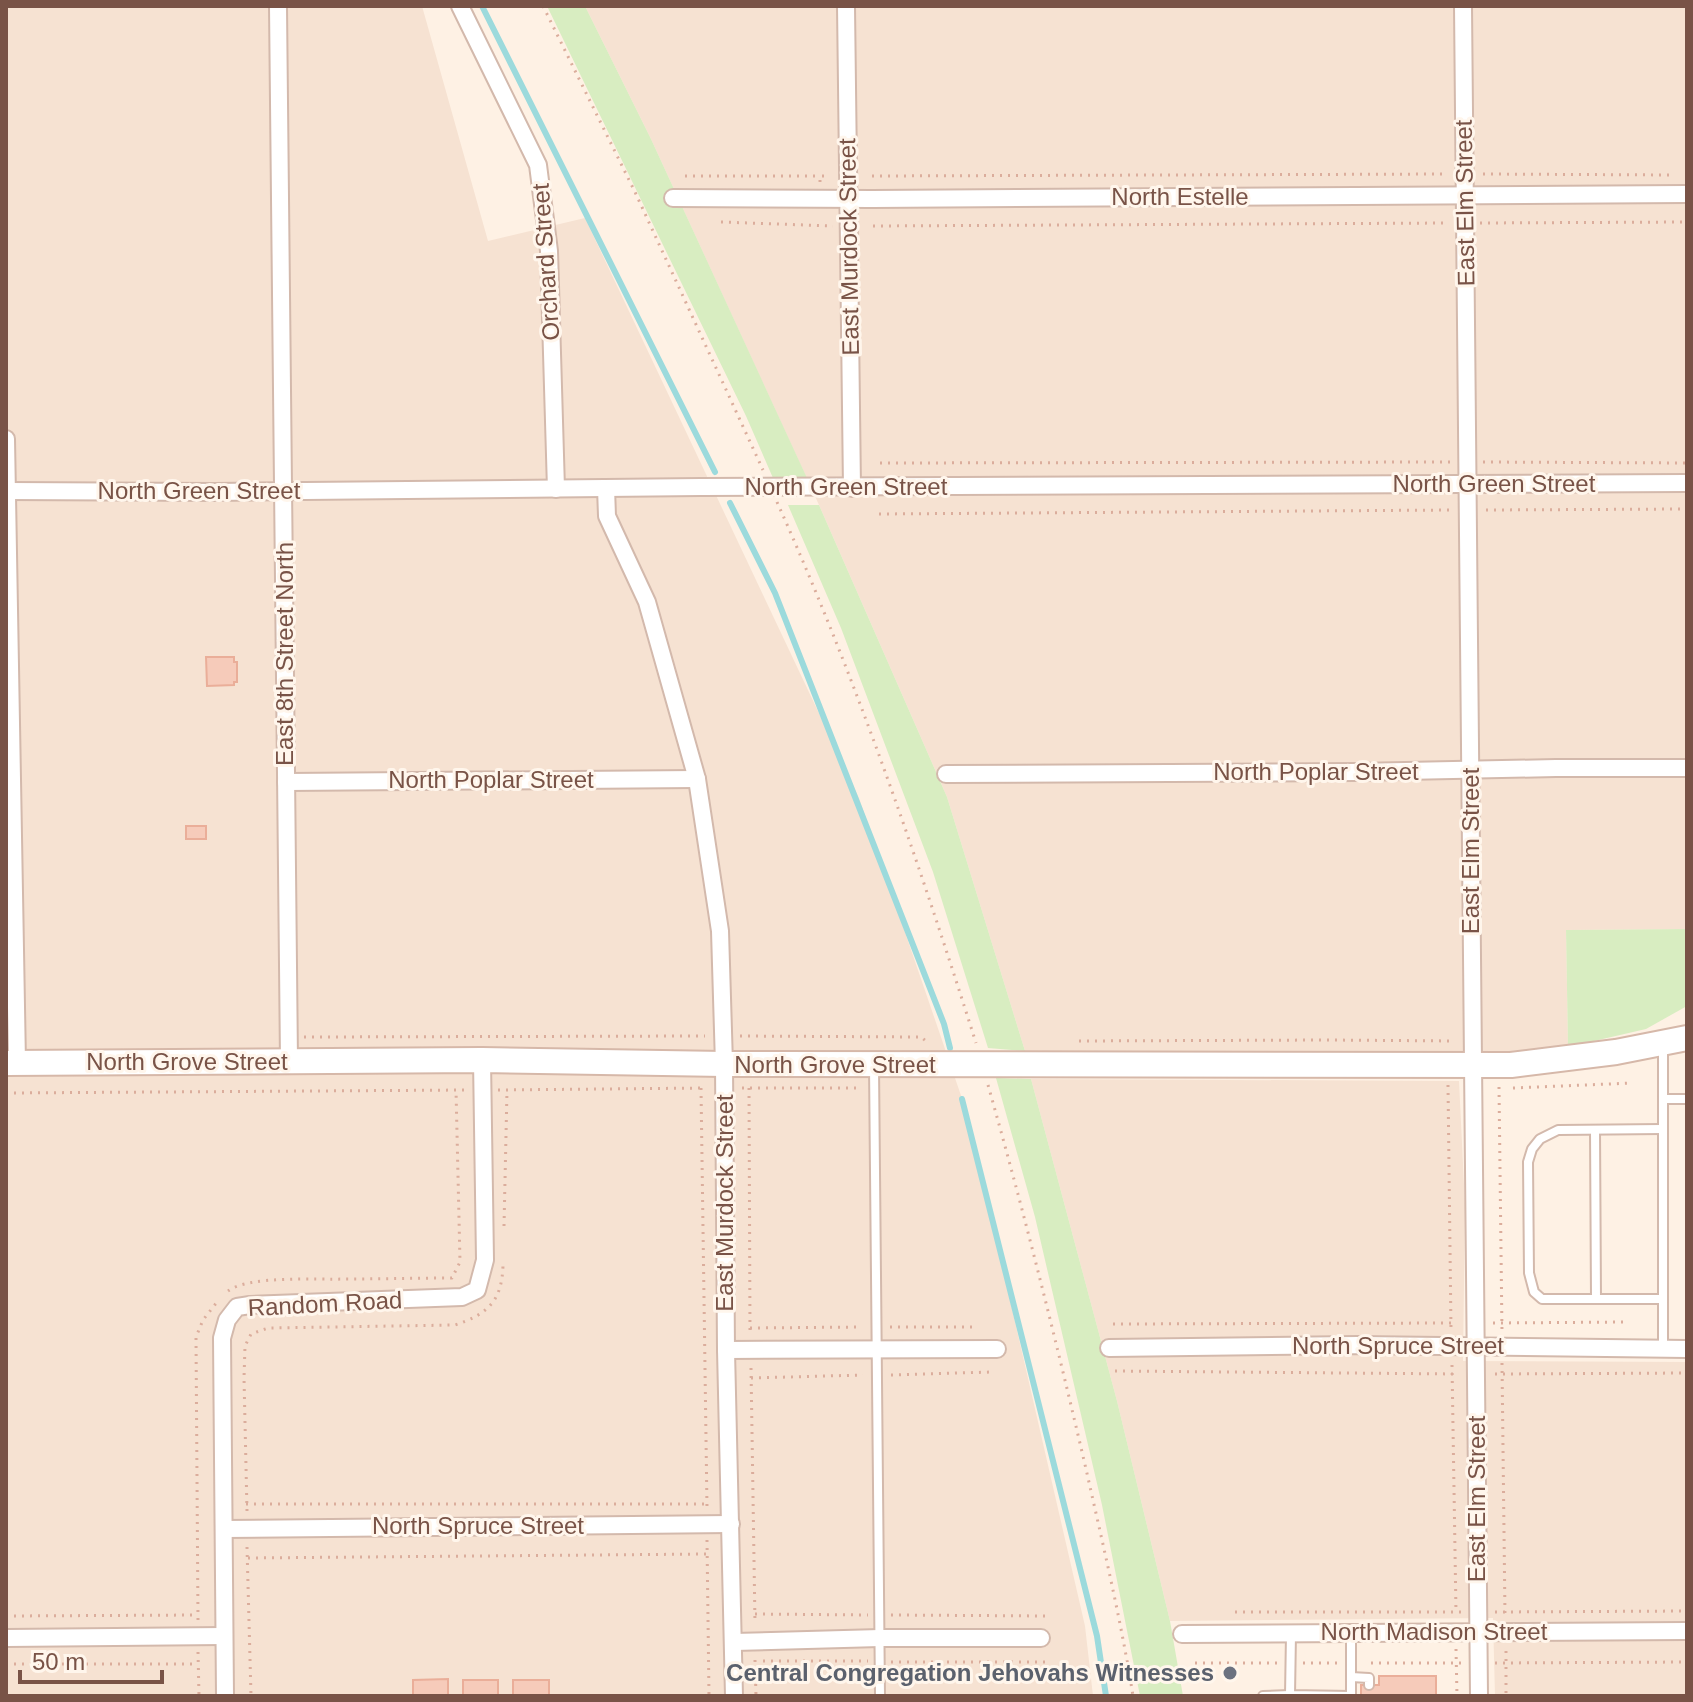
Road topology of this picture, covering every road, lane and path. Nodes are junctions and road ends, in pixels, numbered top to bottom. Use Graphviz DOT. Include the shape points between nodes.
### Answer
graph roads {
  1 [pos="278,6"];
  2 [pos="460,6"];
  3 [pos="543,6"];
  4 [pos="846,6"];
  5 [pos="1463,6"];
  6 [pos="1465,174"];
  7 [pos="1687,175"];
  8 [pos="685,176"];
  9 [pos="820,176"];
  10 [pos="872,176"];
  11 [pos="1687,194"];
  12 [pos="1465,196"];
  13 [pos="673,198"];
  14 [pos="849,199"];
  15 [pos="721,222"];
  16 [pos="1687,222"];
  17 [pos="1465,223"];
  18 [pos="822,226"];
  19 [pos="873,226"];
  20 [pos="6,439"];
  21 [pos="1468,462"];
  22 [pos="880,463"];
  23 [pos="1687,463"];
  24 [pos="1687,483"];
  25 [pos="1468,484"];
  26 [pos="606,488"];
  27 [pos="771,488"];
  28 [pos="852,488"];
  29 [pos="556,489"];
  30 [pos="6,491"];
  31 [pos="283,492"];
  32 [pos="1687,509"];
  33 [pos="1468,510"];
  34 [pos="879,514"];
  35 [pos="1687,768"];
  36 [pos="1471,770"];
  37 [pos="946,774"];
  38 [pos="697,779"];
  39 [pos="286,782"];
  40 [pos="1687,1026"];
  41 [pos="724,1036"];
  42 [pos="1075,1041"];
  43 [pos="1675,1041"];
  44 [pos="928,1044"];
  45 [pos="288,1050"];
  46 [pos="482,1060"];
  47 [pos="12,1063"];
  48 [pos="1473,1064"];
  49 [pos="736,1076"];
  50 [pos="874,1076"];
  51 [pos="985,1080"];
  52 [pos="1632,1083"];
  53 [pos="701,1088"];
  54 [pos="1511,1088"];
  55 [pos="456,1090"];
  56 [pos="482,1090"];
  57 [pos="507,1090"];
  58 [pos="6,1093"];
  59 [pos="1663,1099"];
  60 [pos="1687,1099"];
  61 [pos="1663,1129"];
  62 [pos="1595,1130"];
  63 [pos="504,1239"];
  64 [pos="503,1254"];
  65 [pos="1596,1299"];
  66 [pos="1663,1299"];
  67 [pos="1629,1322"];
  68 [pos="1451,1323"];
  69 [pos="1476,1323"];
  70 [pos="1502,1323"];
  71 [pos="1113,1324"];
  72 [pos="1452,1346"];
  73 [pos="1476,1346"];
  74 [pos="1502,1347"];
  75 [pos="1109,1348"];
  76 [pos="997,1349"];
  77 [pos="1663,1349"];
  78 [pos="1687,1349"];
  79 [pos="726,1350"];
  80 [pos="750,1350"];
  81 [pos="876,1350"];
  82 [pos="1115,1371"];
  83 [pos="1687,1373"];
  84 [pos="1452,1374"];
  85 [pos="1476,1374"];
  86 [pos="1502,1374"];
  87 [pos="246,1504"];
  88 [pos="707,1504"];
  89 [pos="731,1524"];
  90 [pos="707,1525"];
  91 [pos="247,1528"];
  92 [pos="224,1529"];
  93 [pos="708,1554"];
  94 [pos="248,1558"];
  95 [pos="755,1614"];
  96 [pos="198,1615"];
  97 [pos="880,1615"];
  98 [pos="6,1616"];
  99 [pos="1048,1616"];
  100 [pos="1687,1631"];
  101 [pos="1456,1632"];
  102 [pos="1478,1632"];
  103 [pos="1506,1632"];
  104 [pos="1291,1633"];
  105 [pos="1351,1633"];
  106 [pos="1182,1634"];
  107 [pos="198,1636"];
  108 [pos="224,1636"];
  109 [pos="6,1638"];
  110 [pos="880,1638"];
  111 [pos="1041,1638"];
  112 [pos="755,1641"];
  113 [pos="734,1642"];
  114 [pos="755,1661"];
  115 [pos="880,1662"];
  116 [pos="1048,1662"];
  117 [pos="1687,1662"];
  118 [pos="1195,1663"];
  119 [pos="1290,1663"];
  120 [pos="1351,1663"];
  121 [pos="1456,1663"];
  122 [pos="1479,1663"];
  123 [pos="1506,1663"];
  124 [pos="6,1664"];
  125 [pos="198,1664"];
  126 [pos="1351,1677"];
  127 [pos="1369,1685"];
  128 [pos="1290,1695"];
  129 [pos="6,1696"];
  130 [pos="199,1696"];
  131 [pos="225,1696"];
  132 [pos="251,1696"];
  133 [pos="709,1696"];
  134 [pos="734,1696"];
  135 [pos="756,1696"];
  136 [pos="880,1696"];
  137 [pos="1133,1696"];
  138 [pos="1263,1696"];
  139 [pos="1351,1696"];
  140 [pos="1457,1696"];
  141 [pos="1479,1696"];
  142 [pos="1506,1696"];
  1 -- 31 [label="street, East 8th Street North"];
  2 -- 29 [label="street, Orchard Street" via="538,165 549,251"];
  3 -- 27 [label="path"];
  4 -- 14 [label="street, East Murdock Street"];
  5 -- 6 [label="street, East Elm Street"];
  6 -- 7 [label="path"];
  6 -- 10 [label="path"];
  6 -- 12 [label="street, East Elm Street"];
  8 -- 9 [label="path"];
  11 -- 12 [label="street, North Estelle"];
  12 -- 14 [label="street, North Estelle"];
  12 -- 17 [label="street, East Elm Street"];
  13 -- 14 [label="street, North Estelle"];
  14 -- 28 [label="street, East Murdock Street"];
  15 -- 18 [label="path"];
  16 -- 17 [label="path"];
  17 -- 19 [label="path"];
  17 -- 21 [label="street, East Elm Street"];
  20 -- 30 [label="street"];
  21 -- 22 [label="path"];
  21 -- 23 [label="path"];
  21 -- 25 [label="street, East Elm Street"];
  24 -- 25 [label="street, North Green Street"];
  25 -- 28 [label="street, North Green Street"];
  25 -- 33 [label="street, East Elm Street"];
  26 -- 27 [label="street, North Green Street"];
  26 -- 29 [label="street, North Green Street"];
  26 -- 38 [label="street, East Murdock Street" via="607,516 647,602"];
  27 -- 28 [label="street, North Green Street"];
  27 -- 51 [label="path" via="896,800 942,931"];
  29 -- 31 [label="street, North Green Street"];
  30 -- 31 [label="street, North Green Street"];
  30 -- 47 [label="street"];
  31 -- 39 [label="street, East 8th Street North"];
  32 -- 33 [label="path"];
  33 -- 34 [label="path"];
  33 -- 36 [label="street, East Elm Street"];
  35 -- 36 [label="street, North Poplar Street"];
  36 -- 37 [label="street, North Poplar Street"];
  36 -- 48 [label="street, East Elm Street"];
  38 -- 39 [label="street, North Poplar Street"];
  38 -- 41 [label="street, East Murdock Street" via="720,931"];
  39 -- 45 [label="street, East 8th Street North"];
  40 -- 43 [label="street, North Grove Street"];
  41 -- 44 [label="path" via="921,1037"];
  41 -- 45 [label="path" via="306,1036"];
  41 -- 49 [label="street, East Murdock Street"];
  42 -- 48 [label="path" via="1328,1040"];
  43 -- 48 [label="street, North Grove Street" via="1511,1065"];
  43 -- 59 [label="lane"];
  45 -- 46 [label="street, North Grove Street"];
  45 -- 47 [label="street, North Grove Street"];
  46 -- 49 [label="street, North Grove Street"];
  46 -- 56 [label="street, Random Road"];
  48 -- 51 [label="street, North Grove Street"];
  48 -- 68 [label="path" via="1448,1085"];
  48 -- 69 [label="street, East Elm Street"];
  48 -- 70 [label="path" via="1499,1087"];
  49 -- 50 [label="street, North Grove Street"];
  49 -- 50 [label="path"];
  49 -- 53 [label="path"];
  49 -- 79 [label="street, East Murdock Street"];
  49 -- 80 [label="path"];
  50 -- 51 [label="street, North Grove Street"];
  50 -- 81 [label="lane"];
  51 -- 137 [label="path" via="1062,1365"];
  52 -- 54 [label="path"];
  53 -- 57 [label="path"];
  53 -- 88 [label="path"];
  55 -- 56 [label="path"];
  55 -- 58 [label="path"];
  55 -- 96 [label="path" via="460,1262 452,1278 250,1283 232,1288 203,1320 196,1337"];
  56 -- 57 [label="path"];
  56 -- 92 [label="street, Random Road" via="485,1260 477,1290 462,1297 250,1305 237,1307 227,1320 222,1338"];
  57 -- 63 [label="path"];
  59 -- 60 [label="lane"];
  59 -- 61 [label="lane"];
  61 -- 62 [label="lane"];
  61 -- 66 [label="lane"];
  62 -- 65 [label="lane"];
  62 -- 65 [label="lane" via="1558,1130 1540,1139 1528,1162 1529,1273 1534,1292 1542,1299"];
  64 -- 87 [label="path" via="503,1283 495,1301 479,1316 455,1325 268,1328 251,1334 245,1346 244,1378"];
  65 -- 66 [label="lane"];
  66 -- 77 [label="lane"];
  67 -- 70 [label="path"];
  68 -- 69 [label="path"];
  68 -- 71 [label="path"];
  68 -- 72 [label="path"];
  69 -- 70 [label="path"];
  69 -- 73 [label="street, East Elm Street"];
  70 -- 74 [label="path"];
  72 -- 73 [label="street, North Spruce Street"];
  72 -- 75 [label="street, North Spruce Street"];
  72 -- 84 [label="path"];
  73 -- 74 [label="street, North Spruce Street"];
  73 -- 85 [label="street, East Elm Street"];
  74 -- 77 [label="street, North Spruce Street"];
  74 -- 86 [label="path"];
  76 -- 81 [label="street"];
  77 -- 78 [label="street, North Spruce Street"];
  79 -- 80 [label="street"];
  79 -- 89 [label="street, East Murdock Street"];
  80 -- 81 [label="street"];
  80 -- 95 [label="path"];
  81 -- 97 [label="lane"];
  82 -- 84 [label="path"];
  83 -- 86 [label="path"];
  84 -- 85 [label="path"];
  84 -- 101 [label="path"];
  85 -- 86 [label="path"];
  85 -- 102 [label="street, East Elm Street"];
  86 -- 103 [label="path"];
  87 -- 88 [label="path"];
  87 -- 91 [label="path"];
  88 -- 90 [label="path"];
  89 -- 90 [label="street, North Spruce Street"];
  89 -- 113 [label="street, East Murdock Street"];
  90 -- 91 [label="street, North Spruce Street"];
  90 -- 93 [label="path"];
  91 -- 92 [label="street, North Spruce Street"];
  91 -- 94 [label="path"];
  92 -- 108 [label="street, Random Road"];
  93 -- 94 [label="path"];
  93 -- 133 [label="path"];
  94 -- 132 [label="path"];
  95 -- 97 [label="path"];
  95 -- 112 [label="path"];
  96 -- 98 [label="path"];
  96 -- 107 [label="path"];
  97 -- 99 [label="path"];
  97 -- 110 [label="lane"];
  100 -- 103 [label="street, North Madison Street"];
  101 -- 102 [label="street, North Madison Street"];
  101 -- 105 [label="street, North Madison Street"];
  101 -- 121 [label="path"];
  102 -- 103 [label="street, North Madison Street"];
  102 -- 122 [label="street, East Elm Street"];
  103 -- 123 [label="path"];
  104 -- 105 [label="street, North Madison Street"];
  104 -- 106 [label="street, North Madison Street"];
  104 -- 119 [label="lane"];
  105 -- 120 [label="lane"];
  107 -- 108 [label="street"];
  107 -- 109 [label="street"];
  107 -- 125 [label="path"];
  108 -- 131 [label="street, Random Road"];
  110 -- 111 [label="street"];
  110 -- 112 [label="street"];
  110 -- 115 [label="lane"];
  112 -- 113 [label="street"];
  112 -- 114 [label="path"];
  113 -- 134 [label="street, East Murdock Street"];
  114 -- 115 [label="path"];
  114 -- 135 [label="path"];
  115 -- 116 [label="path"];
  115 -- 136 [label="lane"];
  117 -- 123 [label="path"];
  118 -- 119 [label="path"];
  119 -- 120 [label="path"];
  119 -- 128 [label="lane"];
  120 -- 121 [label="path"];
  120 -- 126 [label="lane"];
  121 -- 122 [label="path"];
  121 -- 140 [label="path"];
  122 -- 123 [label="path"];
  122 -- 141 [label="street, East Elm Street"];
  123 -- 142 [label="path"];
  124 -- 125 [label="path"];
  124 -- 129 [label="path"];
  125 -- 130 [label="path"];
  126 -- 127 [label="lane" via="1369,1678"];
  126 -- 139 [label="lane"];
  128 -- 138 [label="lane"];
  128 -- 139 [label="lane"];
}
